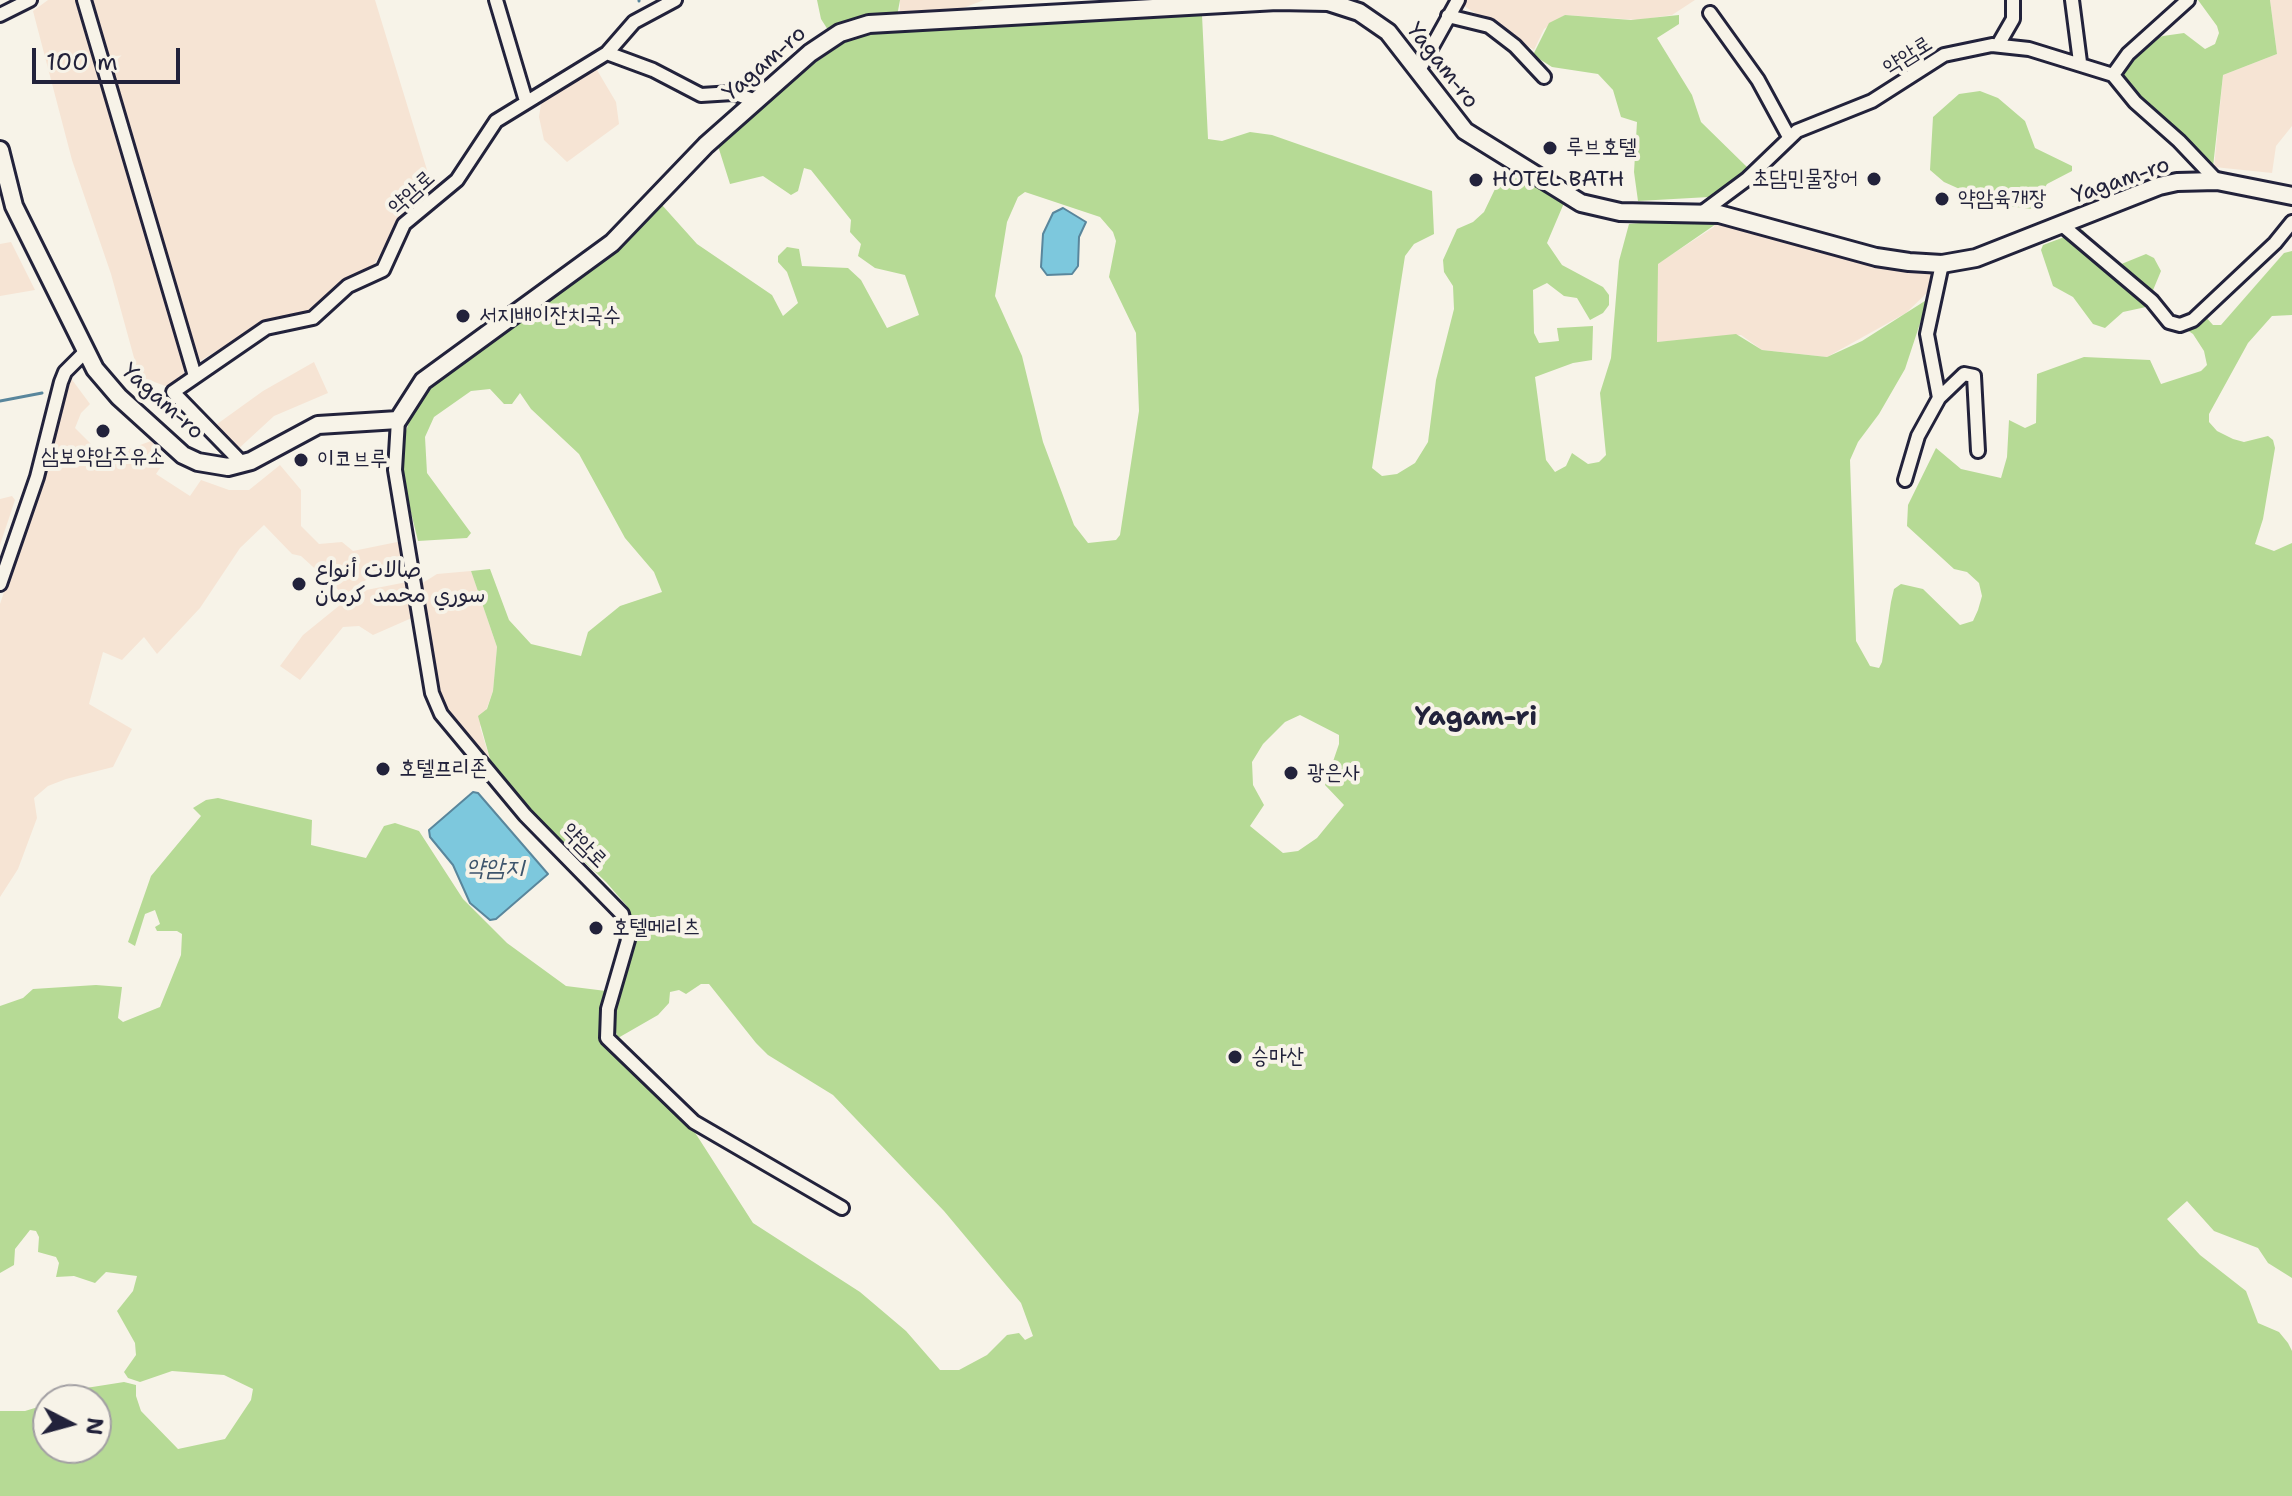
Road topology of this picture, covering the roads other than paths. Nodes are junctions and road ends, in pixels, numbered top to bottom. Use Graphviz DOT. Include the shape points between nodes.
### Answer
graph roads {
  1 [pos="30,0"];
  2 [pos="84,0"];
  3 [pos="496,0"];
  4 [pos="675,0"];
  5 [pos="1458,0"];
  6 [pos="2013,0"];
  7 [pos="2072,0"];
  8 [pos="2188,0"];
  9 [pos="1088,6"];
  10 [pos="1710,13"];
  11 [pos="0,15"];
  12 [pos="1448,16"];
  13 [pos="1998,45"];
  14 [pos="607,53"];
  15 [pos="2080,62"];
  16 [pos="1418,72"];
  17 [pos="2113,75"];
  18 [pos="1544,77"];
  19 [pos="526,101"];
  20 [pos="756,101"];
  21 [pos="1789,137"];
  22 [pos="0,150"];
  23 [pos="2217,181"];
  24 [pos="2292,196"];
  25 [pos="1704,211"];
  26 [pos="2292,222"];
  27 [pos="2062,225"];
  28 [pos="1942,264"];
  29 [pos="84,353"];
  30 [pos="195,376"];
  31 [pos="1939,398"];
  32 [pos="398,420"];
  33 [pos="1978,451"];
  34 [pos="243,464"];
  35 [pos="1905,480"];
  36 [pos="0,584"];
  37 [pos="842,1208"];
  1 -- 11 [label="street"];
  2 -- 30 [label="street"];
  3 -- 19 [label="street"];
  4 -- 14 [label="street, 약암로" via="634,22"];
  5 -- 12 [label="street"];
  6 -- 13 [label="street" via="2013,19"];
  7 -- 15 [label="street"];
  8 -- 17 [label="street" via="2128,54"];
  9 -- 16 [label="street, Yagam-ro" via="1328,2 1374,21 1397,41"];
  9 -- 20 [label="street, Yagam-ro" via="857,27 810,53"];
  10 -- 21 [label="street" via="1758,80"];
  12 -- 16 [label="street"];
  12 -- 18 [label="street" via="1489,26"];
  13 -- 15 [label="street, 약암로"];
  13 -- 21 [label="street, 약암로" via="1944,55 1872,101"];
  14 -- 19 [label="street, 약암로"];
  14 -- 20 [label="street" via="701,95 733,93"];
  15 -- 17 [label="street, 약암로"];
  16 -- 25 [label="street, Yagam-ro" via="1465,131 1569,197 1620,212"];
  17 -- 23 [label="street, 약암로"];
  19 -- 30 [label="street, 약암로" via="496,121 457,180 404,224 383,270 348,286 313,318 266,328"];
  20 -- 32 [label="street, Yagam-ro" via="612,243 423,381"];
  21 -- 25 [label="street, 약암로" via="1747,179"];
  22 -- 29 [label="street, Yagam-ro" via="14,206"];
  23 -- 24 [label="street, Yagam-ro"];
  23 -- 27 [label="street, Yagam-ro" via="2159,186"];
  25 -- 28 [label="street, Yagam-ro" via="1876,257"];
  26 -- 27 [label="street" via="2193,320 2180,325 2169,322 2152,301"];
  27 -- 28 [label="street, Yagam-ro" via="1976,258"];
  28 -- 31 [label="street" via="1926,326"];
  29 -- 34 [label="street, Yagam-ro" via="119,397 183,455 214,466"];
  29 -- 36 [label="street" via="61,382 37,477"];
  30 -- 34 [label="street, 약암로" via="173,392"];
  31 -- 33 [label="street" via="1964,374 1974,376"];
  31 -- 35 [label="street" via="1918,436"];
  32 -- 34 [label="street, Yagam-ro" via="318,425"];
  32 -- 37 [label="street, 약암로" via="395,470 432,693 441,714 525,815 622,914 628,940 606,1017 607,1038 694,1122"];
}
